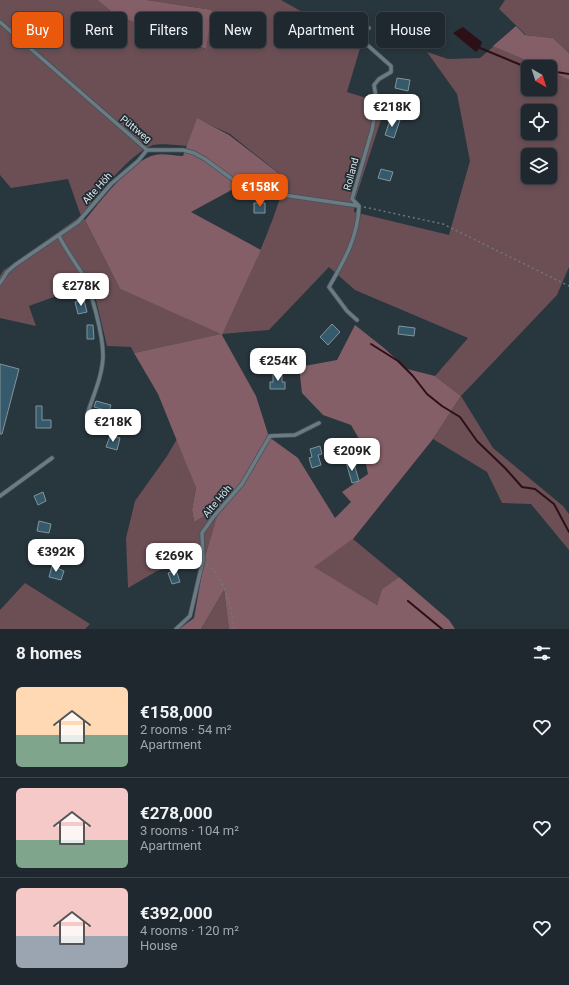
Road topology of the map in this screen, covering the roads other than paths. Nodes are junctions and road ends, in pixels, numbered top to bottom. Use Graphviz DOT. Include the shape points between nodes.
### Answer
graph roads {
  1 [pos="0,22"];
  2 [pos="369,28"];
  3 [pos="147,150"];
  4 [pos="358,206"];
  5 [pos="59,236"];
  6 [pos="0,283"];
  7 [pos="357,320"];
  8 [pos="87,414"];
  9 [pos="319,423"];
  10 [pos="52,458"];
  11 [pos="0,496"];
  12 [pos="176,629"];
  1 -- 3 [label="lane, Püttweg"];
  2 -- 4 [label="lane, Rolland" via="362,27 356,31 392,69 374,85 377,103 372,130 352,199"];
  3 -- 4 [label="lane, Püttweg" via="183,150 194,153 243,187"];
  3 -- 5 [label="lane, Alte Höh" via="111,184 78,222"];
  4 -- 7 [label="lane, Rolland" via="352,243 329,287"];
  5 -- 6 [label="lane, Alte Höh" via="15,265"];
  5 -- 8 [label="lane" via="88,286 102,342 104,356"];
  9 -- 12 [label="lane, Alte Höh" via="295,435 270,436 242,484 202,533 202,560 190,616"];
  10 -- 11 [label="lane"];
}
